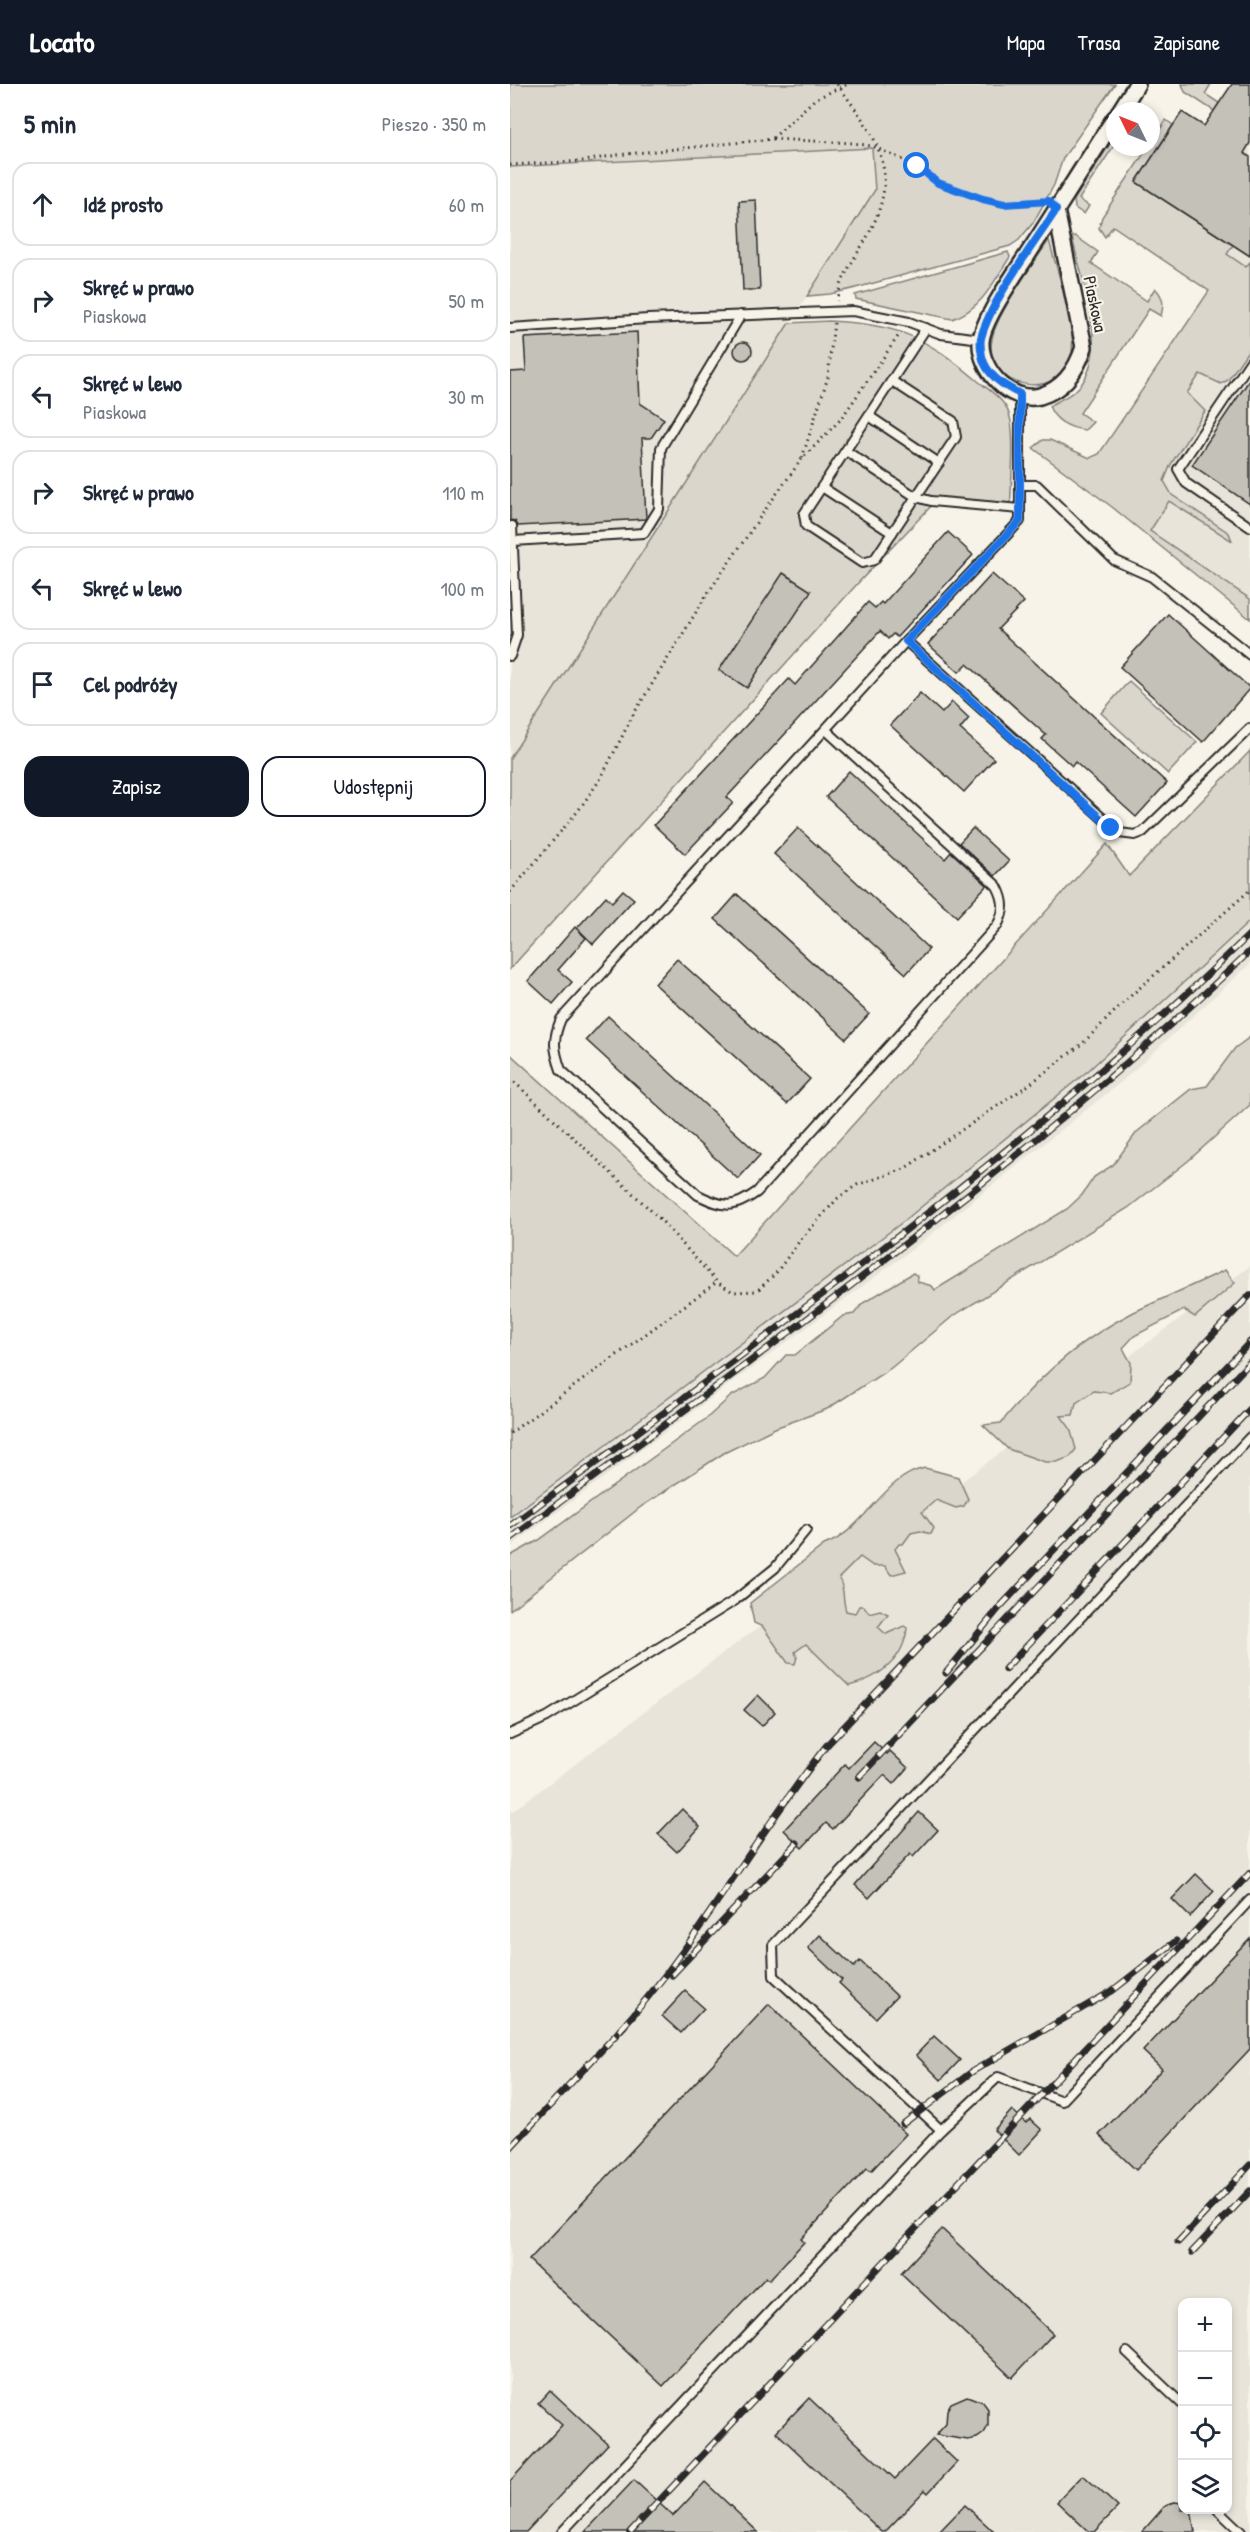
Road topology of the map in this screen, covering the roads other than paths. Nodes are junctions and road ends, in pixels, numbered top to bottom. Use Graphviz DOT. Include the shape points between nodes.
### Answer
graph roads {
  1 [pos="1137,84"];
  2 [pos="1126,102"];
  3 [pos="1106,132"];
  4 [pos="1056,210"];
  5 [pos="741,315"];
  6 [pos="510,328"];
  7 [pos="926,328"];
  8 [pos="981,339"];
  9 [pos="1250,362"];
  10 [pos="892,381"];
  11 [pos="1020,394"];
  12 [pos="868,416"];
  13 [pos="846,451"];
  14 [pos="939,463"];
  15 [pos="1020,485"];
  16 [pos="822,487"];
  17 [pos="916,497"];
  18 [pos="1020,509"];
  19 [pos="512,526"];
  20 [pos="1250,526"];
  21 [pos="892,533"];
  22 [pos="513,541"];
  23 [pos="906,641"];
  24 [pos="1250,655"];
  25 [pos="510,656"];
  26 [pos="1250,728"];
  27 [pos="826,730"];
  28 [pos="1250,1437"];
  29 [pos="806,1530"];
  30 [pos="510,1734"];
  31 [pos="1250,1900"];
  32 [pos="941,2130"];
  33 [pos="1127,2352"];
  34 [pos="1178,2400"];
  35 [pos="1222,2514"];
  36 [pos="562,2532"];
  37 [pos="1241,2532"];
  1 -- 2 [label="street"];
  3 -- 4 [label="street"];
  4 -- 8 [label="street" via="998,301"];
  4 -- 11 [label="street, Piaskowa" via="1084,347 1067,380 1038,396"];
  5 -- 6 [label="lane"];
  5 -- 7 [label="lane" via="853,311"];
  5 -- 22 [label="lane" via="661,448 659,509 644,533"];
  7 -- 8 [label="lane"];
  7 -- 10 [label="lane"];
  8 -- 11 [label="street" via="982,358 989,371 1001,385"];
  9 -- 20 [label="lane" via="1178,469 1186,483"];
  10 -- 12 [label="lane"];
  10 -- 14 [label="lane" via="953,421 956,437"];
  11 -- 15 [label="lane"];
  12 -- 13 [label="lane"];
  12 -- 14 [label="lane"];
  13 -- 16 [label="lane"];
  13 -- 17 [label="lane"];
  14 -- 17 [label="lane"];
  15 -- 18 [label="lane"];
  15 -- 24 [label="lane" via="1037,486 1114,560 1152,576"];
  16 -- 21 [label="lane"];
  16 -- 21 [label="lane" via="804,514 806,526 862,563 874,560"];
  17 -- 18 [label="lane"];
  17 -- 21 [label="lane"];
  18 -- 23 [label="lane" via="1020,521"];
  19 -- 22 [label="lane"];
  22 -- 25 [label="lane" via="517,635"];
  23 -- 26 [label="lane" via="1119,833 1143,832"];
  23 -- 27 [label="lane"];
  27 -- 27 [label="lane" via="997,886 1004,899 1003,915 757,1192 738,1205 717,1204 699,1195 561,1070 555,1034 561,1019"];
  28 -- 32 [label="lane" via="773,1945 774,1976"];
  29 -- 30 [label="lane" via="775,1568 734,1601 547,1717"];
  31 -- 32 [label="lane" via="1062,2102 998,2077"];
  32 -- 36 [label="lane"];
  33 -- 34 [label="lane"];
  35 -- 37 [label="lane"];
}
